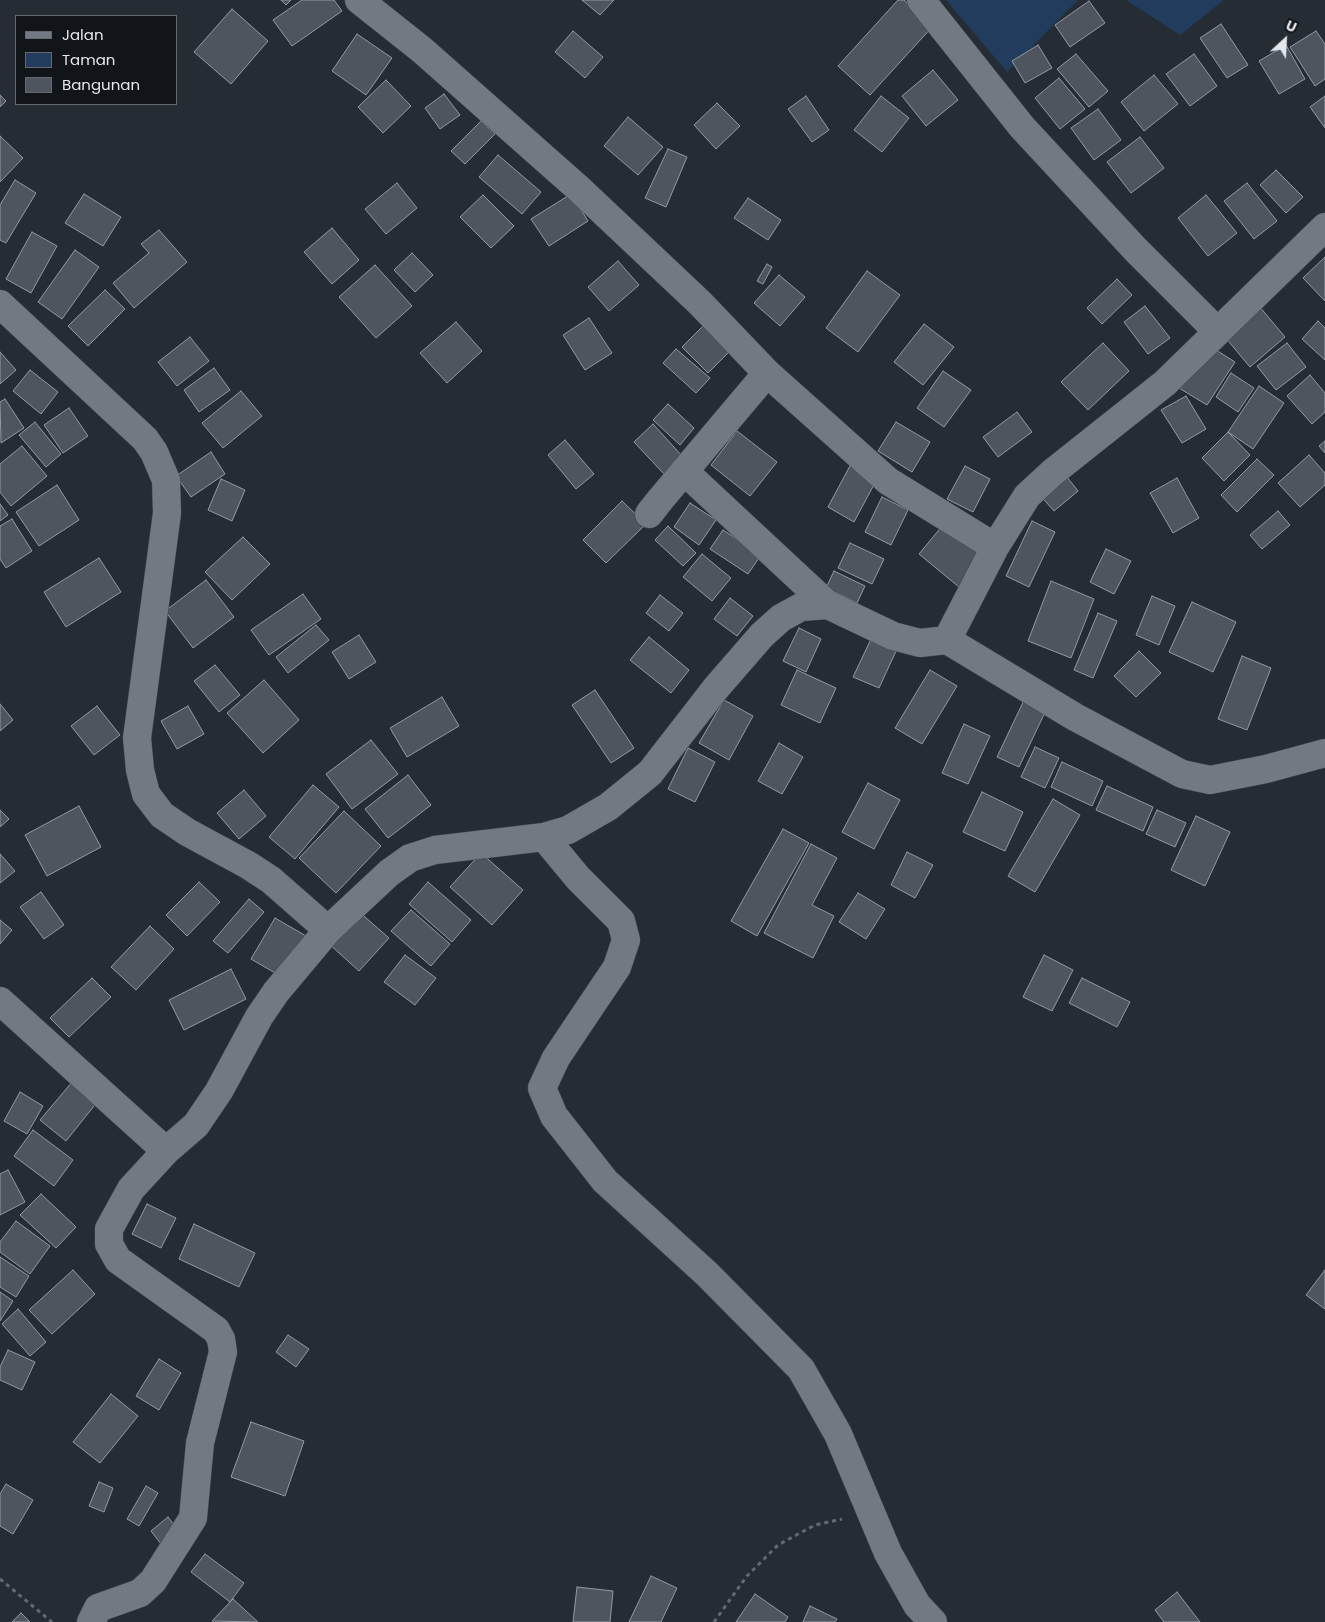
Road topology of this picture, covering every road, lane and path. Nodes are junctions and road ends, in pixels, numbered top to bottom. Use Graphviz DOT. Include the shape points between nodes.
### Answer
graph roads {
  1 [pos="359,0"];
  2 [pos="921,0"];
  3 [pos="1325,227"];
  4 [pos="0,304"];
  5 [pos="1217,331"];
  6 [pos="767,372"];
  7 [pos="684,472"];
  8 [pos="650,514"];
  9 [pos="995,547"];
  10 [pos="828,605"];
  11 [pos="947,640"];
  12 [pos="1325,753"];
  13 [pos="544,837"];
  14 [pos="328,930"];
  15 [pos="0,1002"];
  16 [pos="166,1151"];
  17 [pos="870,1513"];
  18 [pos="0,1579"];
  19 [pos="52,1622"];
  20 [pos="91,1622"];
  21 [pos="714,1622"];
  22 [pos="933,1622"];
  1 -- 6 [label="street" via="422,50 578,188 700,303"];
  2 -- 5 [label="street" via="1022,127 1136,250"];
  3 -- 5 [label="street"];
  4 -- 14 [label="street" via="145,439 166,480 167,513 137,738 146,794 162,815 271,880"];
  5 -- 9 [label="street" via="1165,383 1053,472 1028,496"];
  6 -- 7 [label="street"];
  6 -- 9 [label="street" via="888,481"];
  7 -- 8 [label="street"];
  7 -- 10 [label="street"];
  9 -- 11 [label="street"];
  10 -- 11 [label="street" via="893,636 920,643"];
  10 -- 13 [label="street" via="801,607 781,618 716,688 650,773 608,807 568,830"];
  11 -- 12 [label="street" via="1075,717 1182,774 1210,780"];
  13 -- 14 [label="street" via="435,850 410,858 389,873"];
  13 -- 17 [label="street" via="621,922 626,940 617,967 556,1058 542,1088 554,1116 605,1181 706,1274 801,1369 838,1434"];
  14 -- 16 [label="street" via="259,1017 196,1125"];
  15 -- 16 [label="street"];
  16 -- 20 [label="street" via="131,1189 109,1229 109,1244 118,1260 216,1330 223,1352 200,1443 193,1518 153,1581 140,1593 98,1608"];
  17 -- 21 [label="path" via="815,1525 778,1545 747,1576"];
  17 -- 22 [label="street" via="917,1605"];
  18 -- 19 [label="path"];
}
